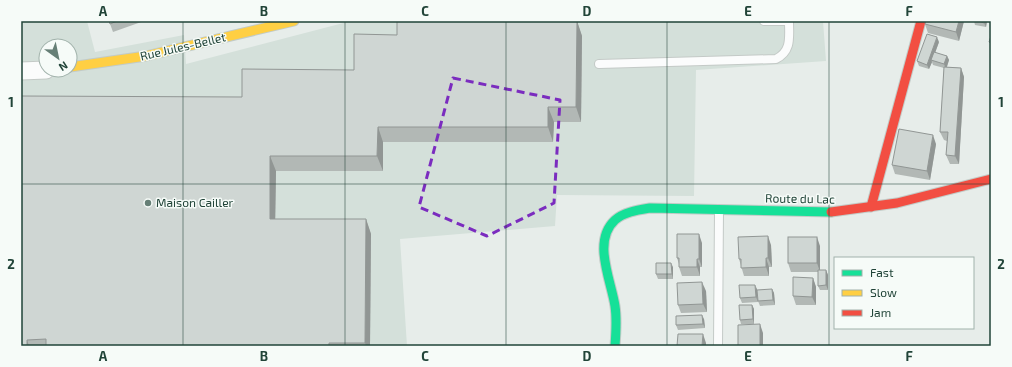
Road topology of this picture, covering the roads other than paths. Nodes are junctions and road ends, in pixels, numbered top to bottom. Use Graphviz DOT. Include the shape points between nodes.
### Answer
graph roads {
  1 [pos="294,21"];
  2 [pos="764,21"];
  3 [pos="789,21"];
  4 [pos="921,21"];
  5 [pos="599,64"];
  6 [pos="78,66"];
  7 [pos="38,70"];
  8 [pos="21,71"];
  9 [pos="991,179"];
  10 [pos="871,207"];
  11 [pos="719,210"];
  12 [pos="614,346"];
  13 [pos="718,346"];
  1 -- 6 [label="street, Rue Jules-Bellet" via="146,56"];
  2 -- 3 [label="lane"];
  3 -- 5 [label="lane" via="789,46 784,54 776,59"];
  4 -- 10 [label="street"];
  7 -- 8 [label="street"];
  9 -- 10 [label="street, Route du Lac" via="911,200"];
  10 -- 11 [label="street, Route du Lac" via="826,212"];
  11 -- 12 [label="street, Route du Lac" via="638,209 622,213 610,224 604,238 603,249 614,302"];
  11 -- 13 [label="lane"];
}
